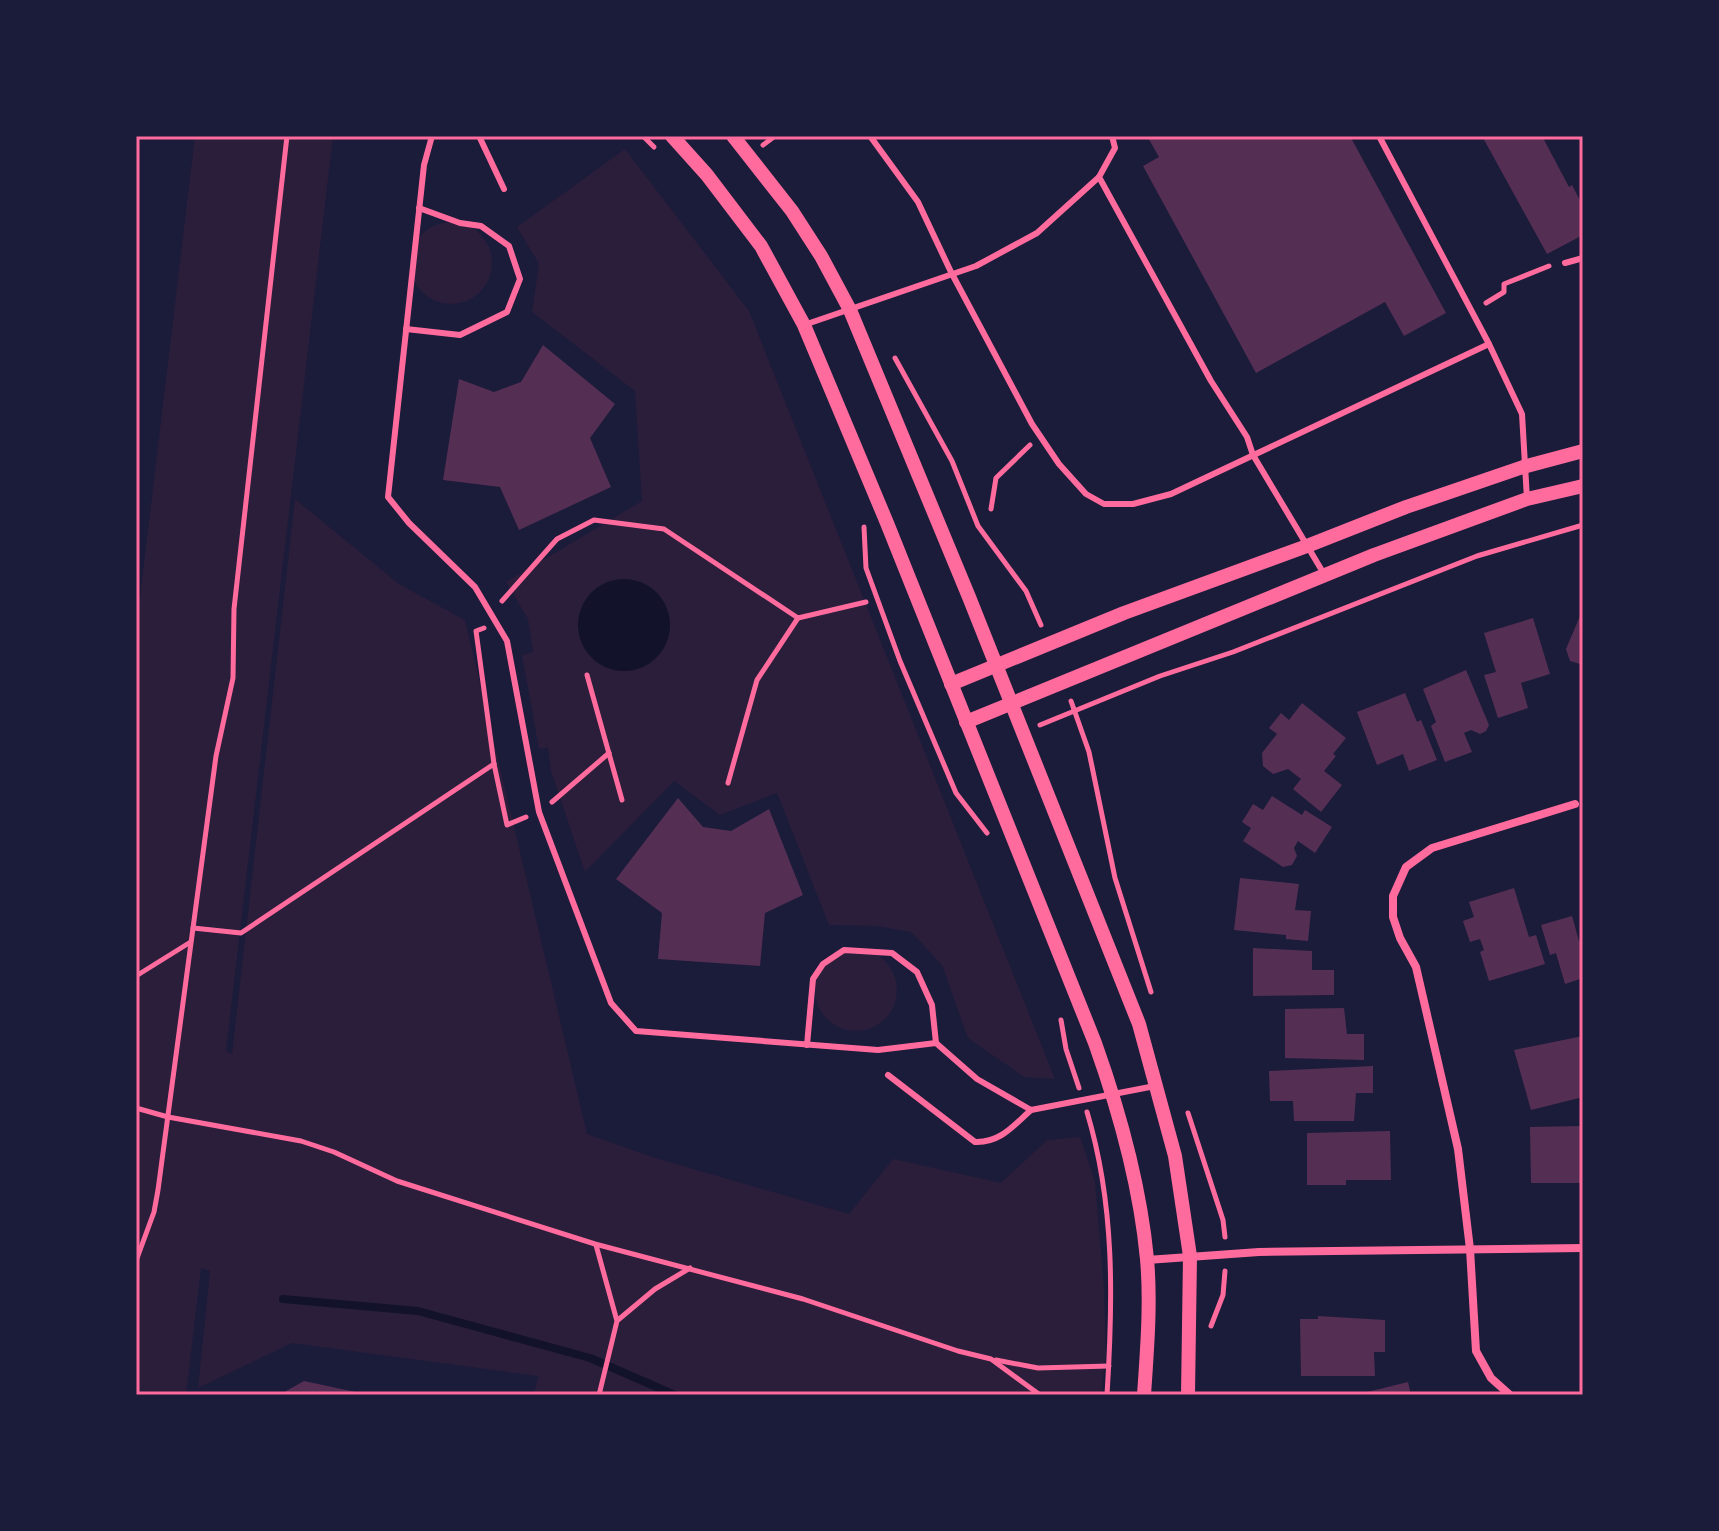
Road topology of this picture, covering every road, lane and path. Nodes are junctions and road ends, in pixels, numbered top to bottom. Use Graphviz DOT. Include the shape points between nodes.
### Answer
graph roads {
  1 [pos="287,136"];
  2 [pos="432,136"];
  3 [pos="479,136"];
  4 [pos="643,136"];
  5 [pos="733,136"];
  6 [pos="761,136"];
  7 [pos="870,136"];
  8 [pos="1112,136"];
  9 [pos="1379,136"];
  10 [pos="674,137"];
  11 [pos="767,143"];
  12 [pos="661,154"];
  13 [pos="1099,177"];
  14 [pos="504,189"];
  15 [pos="419,208"];
  16 [pos="1583,258"];
  17 [pos="1565,263"];
  18 [pos="951,272"];
  19 [pos="850,310"];
  20 [pos="1472,311"];
  21 [pos="804,325"];
  22 [pos="406,329"];
  23 [pos="1489,344"];
  24 [pos="892,353"];
  25 [pos="1039,435"];
  26 [pos="1583,451"];
  27 [pos="1253,455"];
  28 [pos="1523,467"];
  29 [pos="1583,486"];
  30 [pos="1527,499"];
  31 [pos="991,509"];
  32 [pos="863,524"];
  33 [pos="1583,525"];
  34 [pos="1307,546"];
  35 [pos="1324,574"];
  36 [pos="866,602"];
  37 [pos="491,613"];
  38 [pos="798,618"];
  39 [pos="496,623"];
  40 [pos="1042,629"];
  41 [pos="996,666"];
  42 [pos="587,675"];
  43 [pos="951,684"];
  44 [pos="1011,703"];
  45 [pos="1075,711"];
  46 [pos="1055,719"];
  47 [pos="966,722"];
  48 [pos="609,753"];
  49 [pos="952,759"];
  50 [pos="943,762"];
  51 [pos="494,764"];
  52 [pos="728,783"];
  53 [pos="622,800"];
  54 [pos="1575,804"];
  55 [pos="539,812"];
  56 [pos="990,840"];
  57 [pos="193,928"];
  58 [pos="191,942"];
  59 [pos="136,976"];
  60 [pos="1152,993"];
  61 [pos="1057,1008"];
  62 [pos="936,1043"];
  63 [pos="807,1045"];
  64 [pos="888,1075"];
  65 [pos="1157,1085"];
  66 [pos="1113,1094"];
  67 [pos="1083,1100"];
  68 [pos="1185,1103"];
  69 [pos="136,1108"];
  70 [pos="1031,1110"];
  71 [pos="168,1117"];
  72 [pos="1225,1233"];
  73 [pos="595,1244"];
  74 [pos="1583,1248"];
  75 [pos="1470,1249"];
  76 [pos="1190,1256"];
  77 [pos="1147,1260"];
  78 [pos="136,1261"];
  79 [pos="690,1268"];
  80 [pos="1225,1278"];
  81 [pos="617,1321"];
  82 [pos="1211,1328"];
  83 [pos="991,1359"];
  84 [pos="1109,1366"];
  85 [pos="599,1395"];
  86 [pos="1040,1395"];
  87 [pos="1107,1395"];
  88 [pos="1144,1395"];
  89 [pos="1188,1395"];
  90 [pos="1510,1395"];
  1 -- 57 [label="path" via="234,609 233,678 216,756"];
  2 -- 15 [label="lane"];
  3 -- 14 [label="lane"];
  4 -- 12 [label="path"];
  5 -- 19 [label="street" via="792,211"];
  6 -- 11 [label="path"];
  7 -- 18 [label="lane" via="918,202"];
  8 -- 13 [label="lane" via="1115,148"];
  9 -- 20 [label="lane"];
  10 -- 21 [label="street" via="761,246"];
  13 -- 18 [label="lane" via="1037,233 976,266"];
  13 -- 27 [label="lane"];
  15 -- 22 [label="lane"];
  15 -- 22 [label="lane" via="481,226 509,246 520,279 507,312 460,335"];
  16 -- 17 [label="lane"];
  17 -- 20 [label="path" via="1504,284 1504,292"];
  18 -- 19 [label="lane"];
  18 -- 25 [label="lane"];
  19 -- 21 [label="lane"];
  19 -- 41 [label="street"];
  20 -- 23 [label="lane"];
  21 -- 43 [label="street"];
  22 -- 37 [label="lane" via="388,497 475,587"];
  23 -- 27 [label="lane"];
  23 -- 28 [label="lane" via="1522,414"];
  24 -- 40 [label="path" via="952,461 978,526 1026,591"];
  25 -- 27 [label="lane" via="1086,494 1104,504 1133,504 1171,494"];
  25 -- 31 [label="path" via="996,478"];
  26 -- 28 [label="street"];
  27 -- 34 [label="lane"];
  28 -- 30 [label="lane"];
  28 -- 34 [label="street"];
  29 -- 30 [label="street"];
  30 -- 35 [label="street"];
  32 -- 50 [label="path" via="870,582"];
  33 -- 45 [label="path" via="1477,556"];
  34 -- 35 [label="lane"];
  34 -- 41 [label="street"];
  35 -- 44 [label="street"];
  36 -- 38 [label="path"];
  37 -- 38 [label="path" via="557,539 594,520 664,529"];
  37 -- 39 [label="lane"];
  38 -- 52 [label="path" via="757,680"];
  39 -- 51 [label="path" via="476,631"];
  39 -- 55 [label="lane" via="507,641"];
  41 -- 43 [label="street"];
  41 -- 44 [label="street"];
  42 -- 48 [label="path"];
  43 -- 47 [label="street"];
  44 -- 47 [label="street"];
  44 -- 65 [label="street" via="1139,1024"];
  45 -- 46 [label="path"];
  45 -- 60 [label="path" via="1089,752 1115,878"];
  47 -- 66 [label="street"];
  48 -- 53 [label="path"];
  48 -- 55 [label="path"];
  49 -- 50 [label="path"];
  50 -- 56 [label="path" via="956,793"];
  51 -- 55 [label="path" via="507,825"];
  51 -- 57 [label="path" via="241,933"];
  54 -- 75 [label="street" via="1432,848 1406,867 1393,896 1393,917 1416,967 1437,1052 1458,1149"];
  55 -- 63 [label="lane" via="611,1003 636,1031"];
  57 -- 58 [label="path"];
  58 -- 59 [label="path"];
  58 -- 71 [label="path"];
  61 -- 67 [label="path"];
  62 -- 63 [label="lane" via="878,1050"];
  62 -- 63 [label="lane" via="932,1005 917,972 892,953 844,950 823,964 813,979"];
  62 -- 70 [label="lane" via="977,1079"];
  64 -- 70 [label="lane" via="975,1142 1003,1136"];
  65 -- 66 [label="lane"];
  65 -- 76 [label="street" via="1175,1156"];
  66 -- 67 [label="lane"];
  66 -- 77 [label="street"];
  67 -- 70 [label="lane"];
  67 -- 84 [label="path" via="1108,1214"];
  68 -- 72 [label="path"];
  69 -- 71 [label="path"];
  71 -- 73 [label="path" via="301,1141 397,1181"];
  71 -- 78 [label="path" via="154,1212"];
  73 -- 79 [label="path"];
  73 -- 81 [label="path"];
  74 -- 75 [label="street"];
  75 -- 76 [label="street"];
  75 -- 90 [label="street" via="1476,1351 1491,1378"];
  76 -- 77 [label="street"];
  76 -- 89 [label="street"];
  77 -- 88 [label="street"];
  79 -- 81 [label="path"];
  79 -- 83 [label="path"];
  80 -- 82 [label="path"];
  81 -- 85 [label="path"];
  83 -- 84 [label="path" via="1038,1368"];
  83 -- 86 [label="path"];
  84 -- 87 [label="path"];
}
